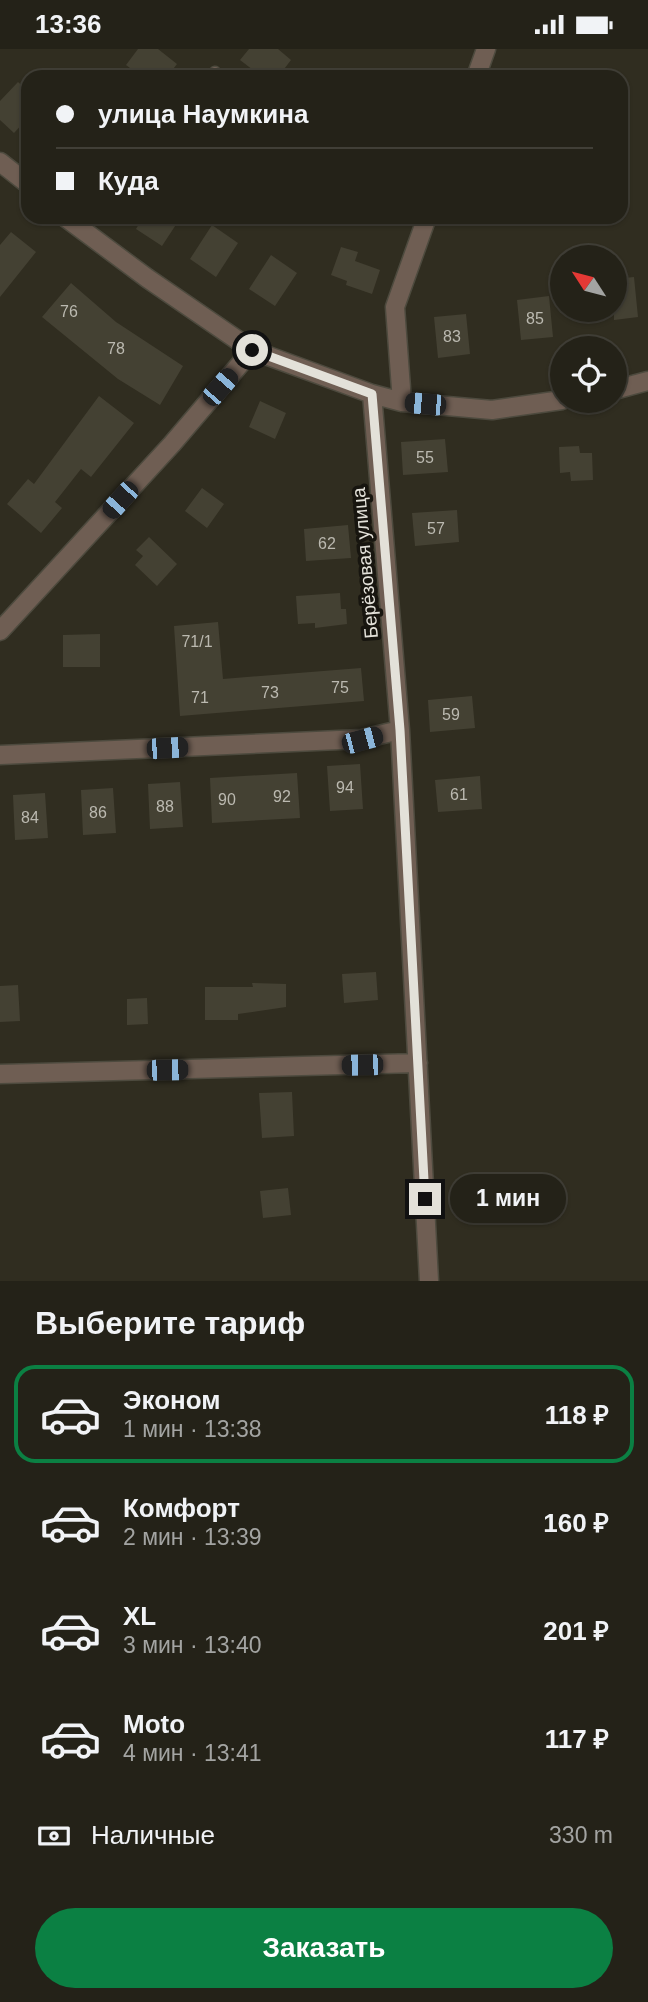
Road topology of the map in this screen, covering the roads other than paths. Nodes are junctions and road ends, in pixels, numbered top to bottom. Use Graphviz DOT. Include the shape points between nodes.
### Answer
graph roads {
  1 [pos="486,49"];
  2 [pos="478,70"];
  3 [pos="0,162"];
  4 [pos="21,178"];
  5 [pos="80,224"];
  6 [pos="425,224"];
  7 [pos="252,350"];
  8 [pos="648,381"];
  9 [pos="627,387"];
  10 [pos="372,394"];
  11 [pos="402,402"];
  12 [pos="550,402"];
  13 [pos="0,631"];
  14 [pos="400,730"];
  15 [pos="0,755"];
  16 [pos="418,1063"];
  17 [pos="0,1074"];
  18 [pos="429,1281"];
  1 -- 2 [label="street"];
  3 -- 4 [label="street"];
  5 -- 7 [label="street"];
  6 -- 11 [label="street" via="395,307"];
  7 -- 10 [label="street"];
  7 -- 13 [label="street"];
  8 -- 9 [label="street"];
  10 -- 11 [label="street"];
  10 -- 14 [label="street, Берёзовая улица"];
  11 -- 12 [label="street" via="492,410"];
  14 -- 15 [label="street" via="362,740"];
  14 -- 16 [label="street, Берёзовая улица"];
  16 -- 17 [label="street"];
  16 -- 18 [label="street, Берёзовая улица"];
}
